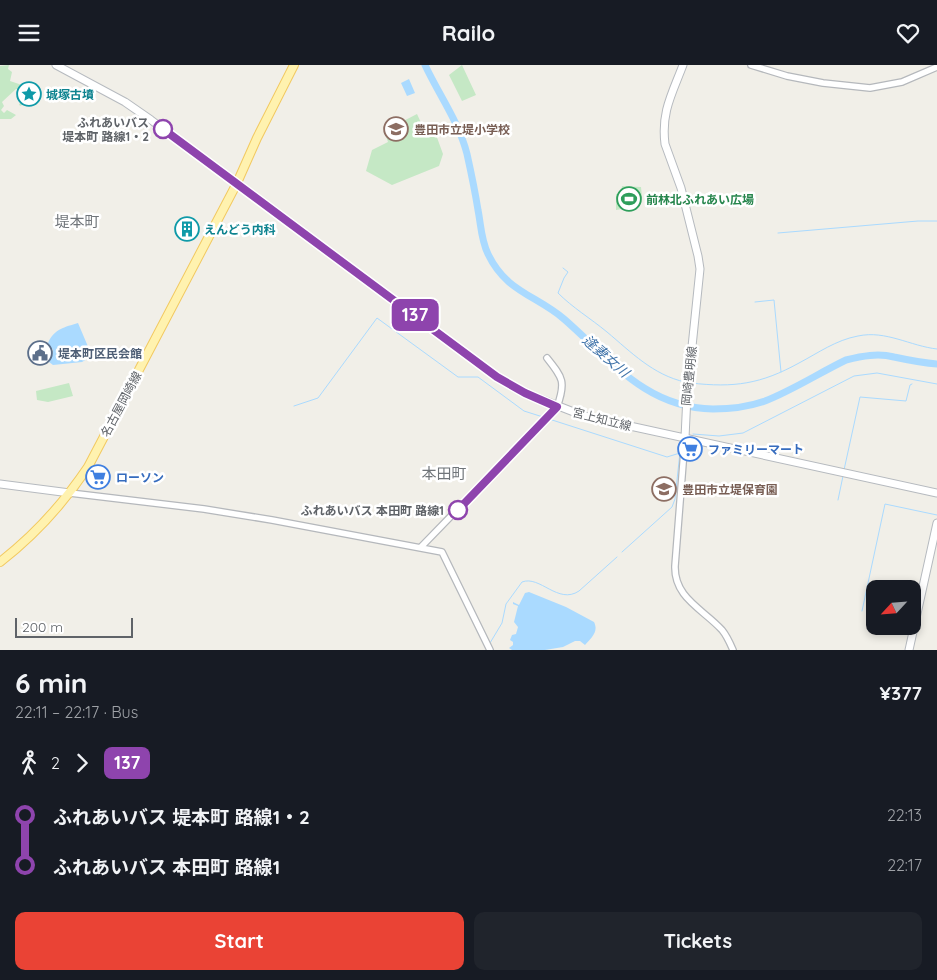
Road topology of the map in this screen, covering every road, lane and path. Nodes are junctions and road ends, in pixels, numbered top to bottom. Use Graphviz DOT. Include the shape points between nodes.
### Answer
graph roads {
  1 [pos="56,65"];
  2 [pos="294,65"];
  3 [pos="300,65"];
  4 [pos="683,65"];
  5 [pos="751,65"];
  6 [pos="937,67"];
  7 [pos="255,145"];
  8 [pos="237,183"];
  9 [pos="547,358"];
  10 [pos="557,407"];
  11 [pos="685,438"];
  12 [pos="0,484"];
  13 [pos="70,493"];
  14 [pos="937,493"];
  15 [pos="937,523"];
  16 [pos="421,547"];
  17 [pos="0,561"];
  18 [pos="490,650"];
  19 [pos="734,650"];
  20 [pos="909,650"];
  1 -- 8 [label="main road, 宮上知立線" via="125,103"];
  2 -- 7 [label="main road, 名古屋岡崎線"];
  3 -- 7 [label="main road, 名古屋岡崎線"];
  4 -- 11 [label="main road, 岡崎豊明線" via="666,108 664,133 688,212 700,269"];
  5 -- 6 [label="street" via="823,83 870,88 902,82"];
  7 -- 8 [label="main road, 名古屋岡崎線"];
  8 -- 10 [label="main road, 宮上知立線" via="497,377"];
  8 -- 13 [label="main road, 名古屋岡崎線" via="88,467"];
  9 -- 10 [label="street" via="562,379 563,390"];
  10 -- 11 [label="main road, 宮上知立線"];
  10 -- 16 [label="street"];
  11 -- 14 [label="main road"];
  11 -- 19 [label="street" via="676,579 684,595 720,628"];
  12 -- 13 [label="main road"];
  13 -- 16 [label="street" via="272,519"];
  13 -- 17 [label="main road, 名古屋岡崎線" via="37,531"];
  15 -- 20 [label="main road"];
  16 -- 18 [label="street" via="444,553"];
}
